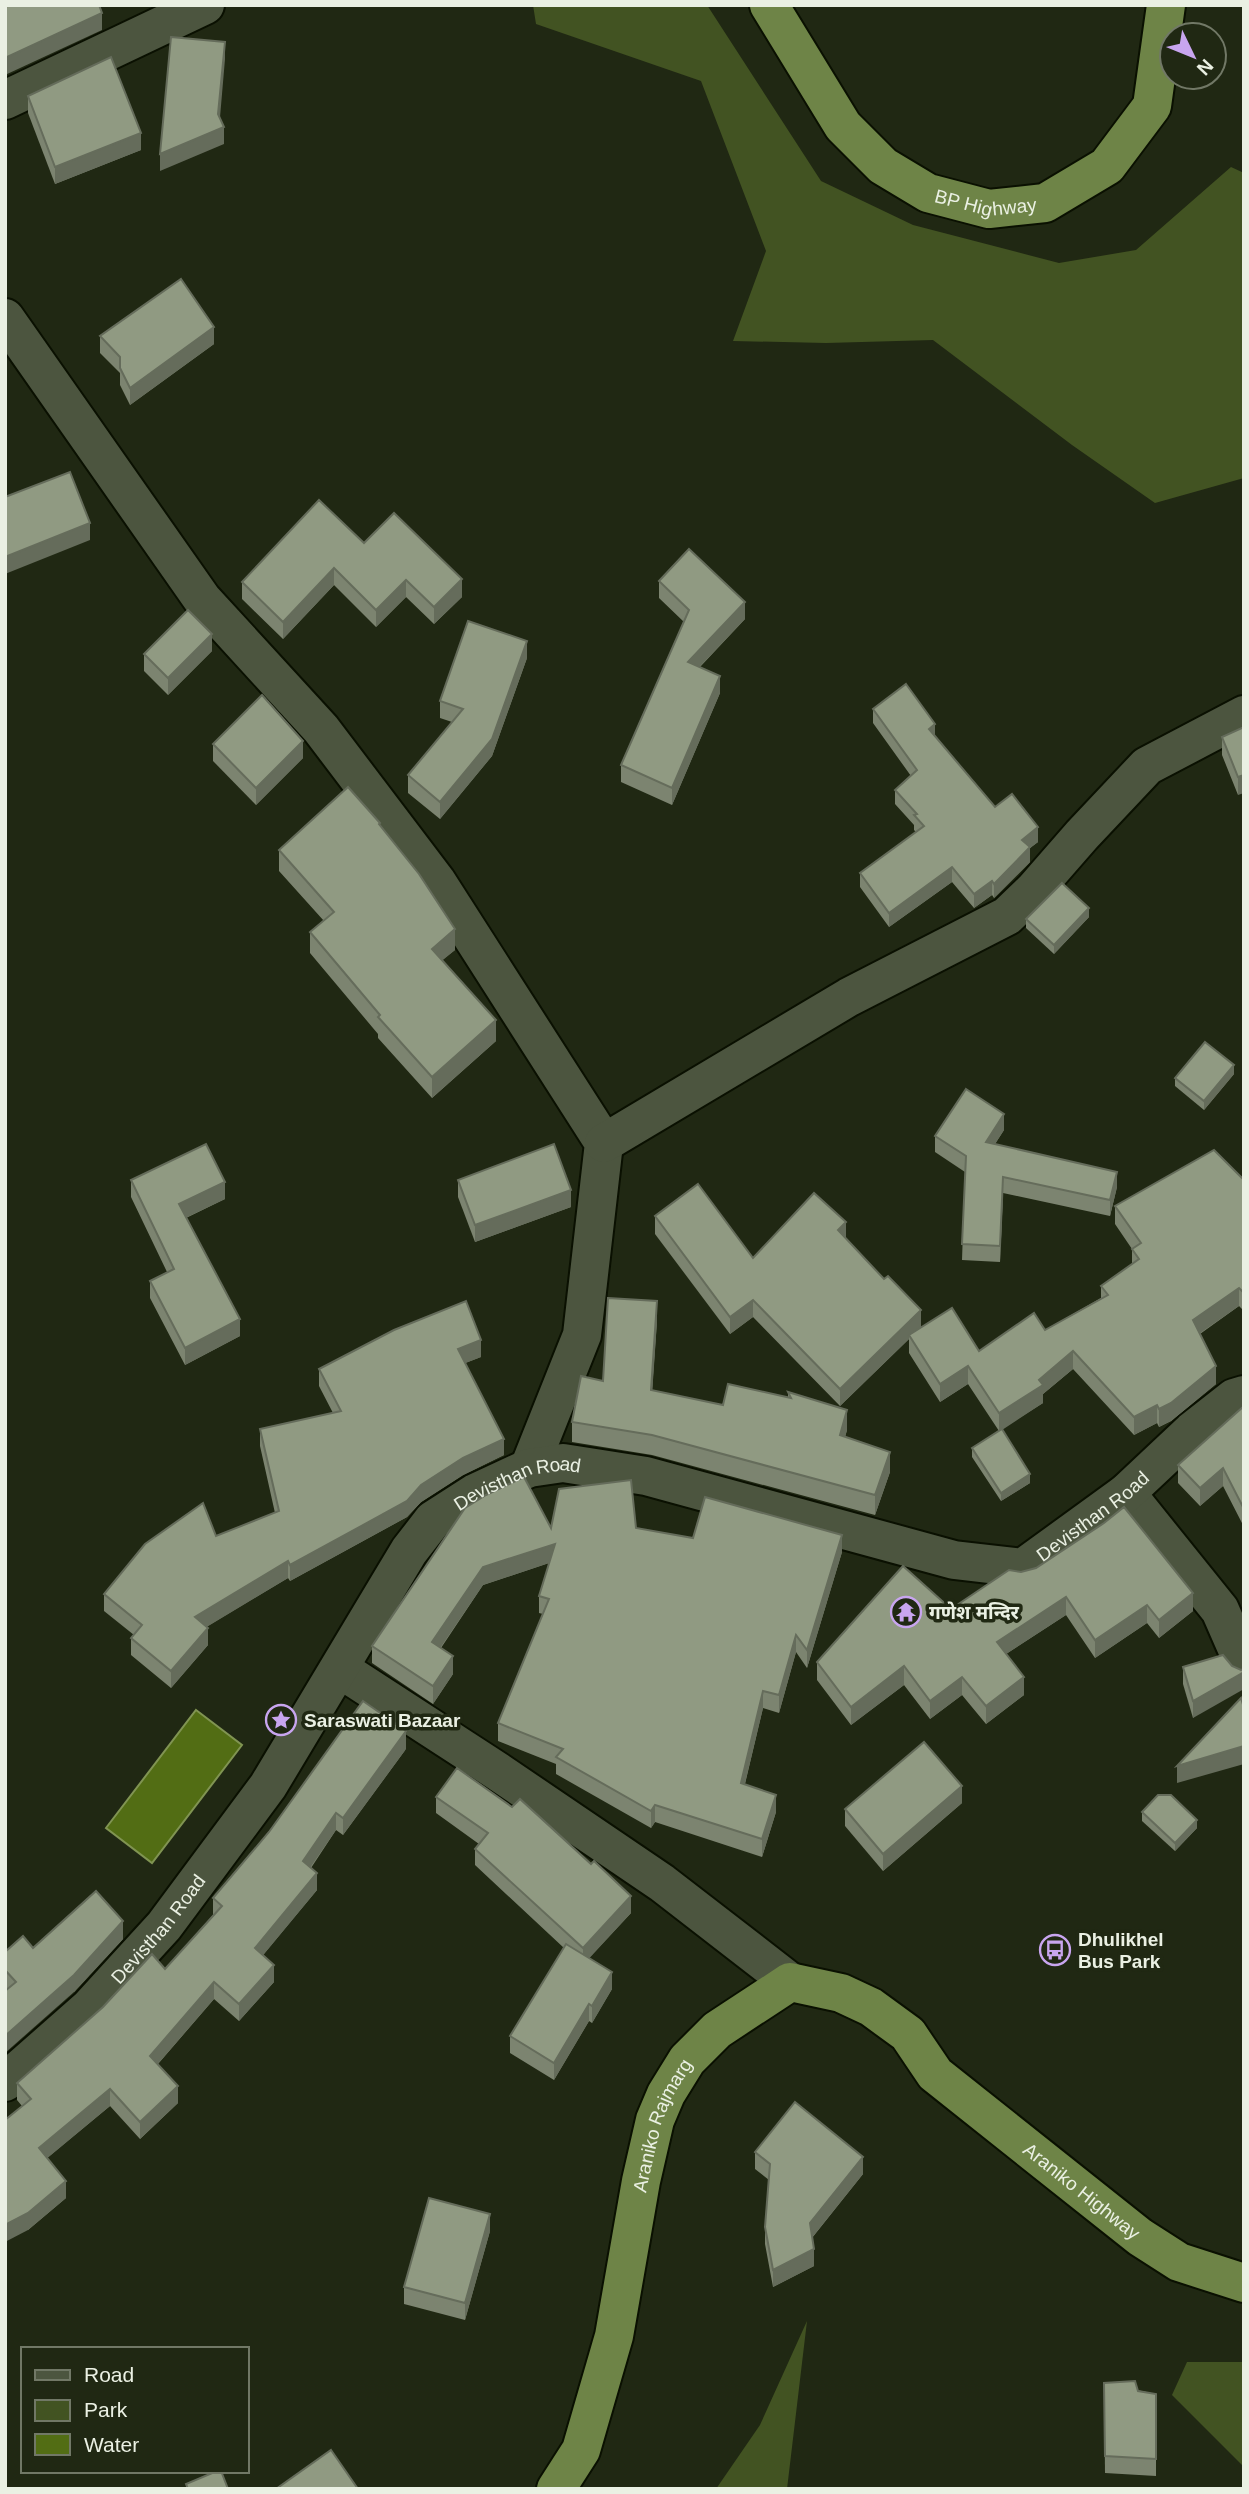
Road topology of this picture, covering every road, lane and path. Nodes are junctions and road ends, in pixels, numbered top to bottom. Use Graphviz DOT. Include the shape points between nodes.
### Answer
graph roads {
  1 [pos="205,5"];
  2 [pos="769,5"];
  3 [pos="1166,5"];
  4 [pos="5,100"];
  5 [pos="5,318"];
  6 [pos="1244,715"];
  7 [pos="604,1143"];
  8 [pos="1244,1395"];
  9 [pos="529,1468"];
  10 [pos="1126,1493"];
  11 [pos="1244,1665"];
  12 [pos="340,1669"];
  13 [pos="790,1982"];
  14 [pos="5,2082"];
  15 [pos="1244,2283"];
  16 [pos="556,2489"];
  1 -- 4 [label="street"];
  2 -- 3 [label="highway, BP Highway" via="843,126 883,166 928,193 989,209 1045,203 1107,166 1152,106"];
  5 -- 7 [label="street" via="202,600 321,729 437,882"];
  6 -- 7 [label="street" via="1147,766 1007,916 849,997"];
  7 -- 9 [label="street" via="582,1335"];
  8 -- 10 [label="street, Devisthan Road" via="1192,1431"];
  9 -- 10 [label="street, Devisthan Road" via="563,1463 646,1476 954,1560 1023,1567"];
  9 -- 12 [label="street, Devisthan Road" via="475,1493 433,1520 409,1551"];
  10 -- 11 [label="street" via="1220,1610"];
  12 -- 13 [label="street" via="662,1883"];
  12 -- 14 [label="street, Devisthan Road" via="268,1786 164,1926 89,2008"];
  13 -- 15 [label="highway, Araniko Highway" via="841,1993 871,2007 908,2034 935,2074 1140,2238 1179,2262"];
  13 -- 16 [label="highway, Araniko Rajmarg" via="717,2030 687,2060 666,2094 641,2181 614,2336 581,2450"];
}
